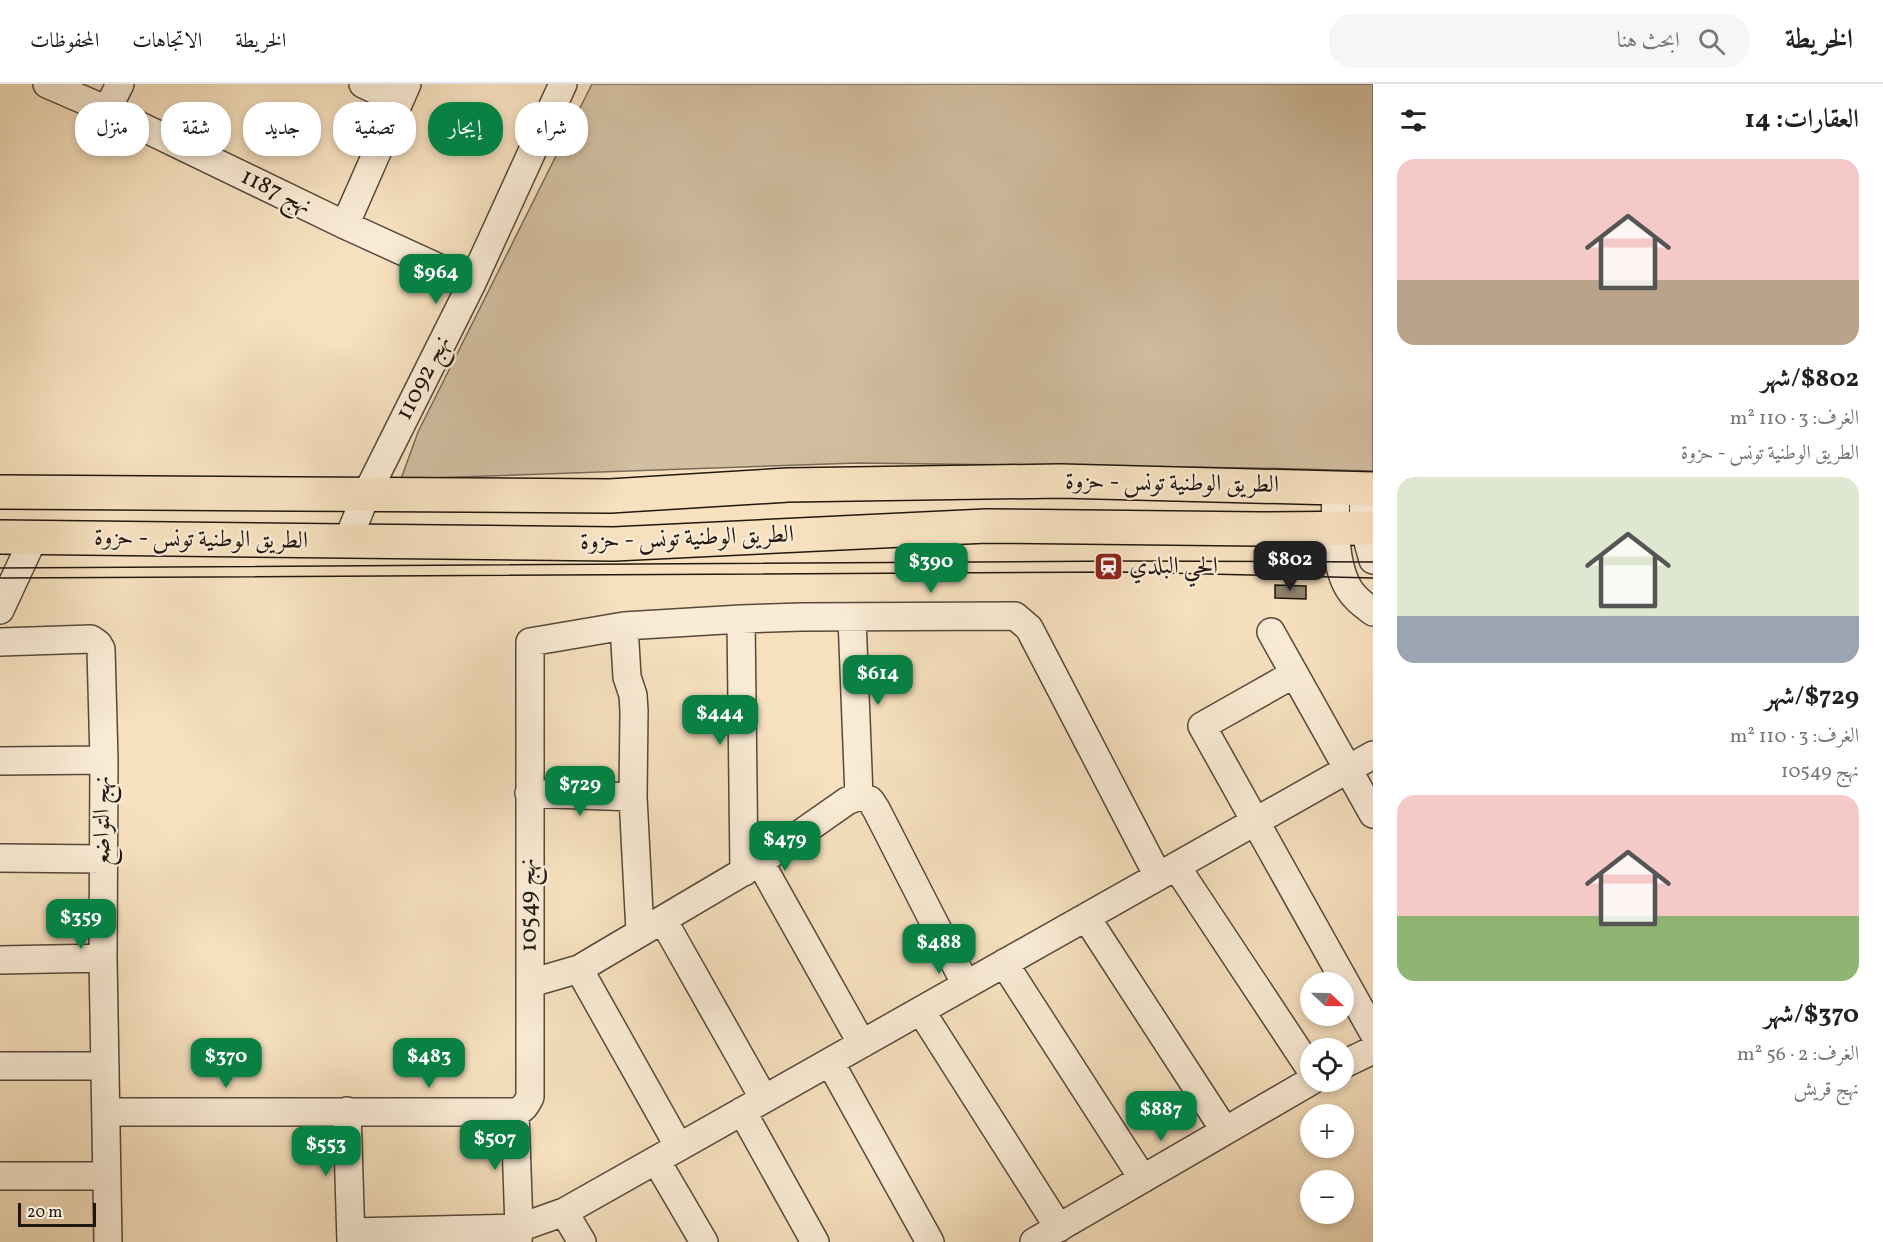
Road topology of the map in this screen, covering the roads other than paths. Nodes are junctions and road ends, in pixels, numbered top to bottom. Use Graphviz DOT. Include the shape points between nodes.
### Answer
graph roads {
  1 [pos="47,84"];
  2 [pos="120,84"];
  3 [pos="363,84"];
  4 [pos="563,84"];
  5 [pos="403,92"];
  6 [pos="89,102"];
  7 [pos="111,102"];
  8 [pos="149,130"];
  9 [pos="345,225"];
  10 [pos="472,283"];
  11 [pos="1357,489"];
  12 [pos="0,492"];
  13 [pos="366,495"];
  14 [pos="1357,528"];
  15 [pos="0,537"];
  16 [pos="33,538"];
  17 [pos="347,542"];
  18 [pos="1373,560"];
  19 [pos="0,610"];
  20 [pos="1373,612"];
  21 [pos="852,618"];
  22 [pos="741,619"];
  23 [pos="624,626"];
  24 [pos="1271,633"];
  25 [pos="0,642"];
  26 [pos="1294,674"];
  27 [pos="1373,755"];
  28 [pos="104,760"];
  29 [pos="0,761"];
  30 [pos="1348,769"];
  31 [pos="529,793"];
  32 [pos="859,796"];
  33 [pos="633,797"];
  34 [pos="1373,814"];
  35 [pos="1256,821"];
  36 [pos="0,858"];
  37 [pos="104,859"];
  38 [pos="752,867"];
  39 [pos="1167,871"];
  40 [pos="1086,917"];
  41 [pos="652,926"];
  42 [pos="103,958"];
  43 [pos="0,960"];
  44 [pos="1004,963"];
  45 [pos="579,969"];
  46 [pos="531,983"];
  47 [pos="966,985"];
  48 [pos="921,1011"];
  49 [pos="1373,1032"];
  50 [pos="862,1044"];
  51 [pos="1373,1050"];
  52 [pos="1300,1055"];
  53 [pos="1354,1059"];
  54 [pos="830,1062"];
  55 [pos="0,1066"];
  56 [pos="105,1066"];
  57 [pos="1300,1087"];
  58 [pos="523,1104"];
  59 [pos="753,1105"];
  60 [pos="106,1112"];
  61 [pos="347,1112"];
  62 [pos="1225,1131"];
  63 [pos="667,1154"];
  64 [pos="0,1176"];
  65 [pos="107,1176"];
  66 [pos="1143,1179"];
  67 [pos="564,1212"];
  68 [pos="1059,1228"];
  69 [pos="519,1235"];
  70 [pos="351,1237"];
  71 [pos="108,1242"];
  72 [pos="582,1242"];
  73 [pos="704,1242"];
  74 [pos="815,1242"];
  75 [pos="930,1242"];
  76 [pos="1034,1242"];
  1 -- 6 [label="street, نهج 1187"];
  2 -- 7 [label="street"];
  3 -- 5 [label="street"];
  4 -- 10 [label="street, نهج 11092"];
  5 -- 9 [label="street"];
  8 -- 9 [label="street, نهج 1187"];
  9 -- 10 [label="street, نهج 1187"];
  10 -- 13 [label="street, نهج 11092"];
  11 -- 13 [label="highway, الطريق الوطنية تونس - حزوة" via="1060,481 788,485 610,495"];
  11 -- 14 [label="street"];
  12 -- 13 [label="highway, الطريق الوطنية تونس - حزوة"];
  13 -- 17 [label="street, نهج 11092"];
  14 -- 17 [label="highway, الطريق الوطنية تونس - حزوة" via="986,526 614,544"];
  14 -- 18 [label="street"];
  14 -- 20 [label="street" via="1344,579 1359,601"];
  15 -- 16 [label="highway, الطريق الوطنية تونس - حزوة"];
  16 -- 17 [label="highway, الطريق الوطنية تونس - حزوة"];
  16 -- 19 [label="street"];
  21 -- 22 [label="street"];
  21 -- 32 [label="street"];
  21 -- 39 [label="street" via="1015,616 1029,628"];
  22 -- 23 [label="street"];
  22 -- 38 [label="street"];
  23 -- 31 [label="street, نهج 10549" via="530,642"];
  23 -- 33 [label="street" via="627,678 634,711"];
  24 -- 26 [label="street"];
  25 -- 28 [label="street, نهج التواضع" via="91,639 98,644"];
  26 -- 30 [label="street"];
  26 -- 35 [label="street" via="1202,726"];
  27 -- 30 [label="street"];
  28 -- 29 [label="street"];
  28 -- 37 [label="street, نهج التواضع"];
  30 -- 34 [label="street"];
  30 -- 35 [label="street"];
  31 -- 33 [label="street"];
  31 -- 46 [label="street, نهج 10549"];
  32 -- 38 [label="street"];
  32 -- 47 [label="street" via="870,800 876,809"];
  33 -- 41 [label="street"];
  35 -- 39 [label="street"];
  35 -- 49 [label="street"];
  36 -- 37 [label="street"];
  37 -- 42 [label="street, نهج التواضع"];
  38 -- 41 [label="street"];
  38 -- 50 [label="street"];
  39 -- 40 [label="street"];
  39 -- 52 [label="street"];
  40 -- 44 [label="street"];
  40 -- 62 [label="street"];
  41 -- 45 [label="street"];
  41 -- 59 [label="street"];
  42 -- 43 [label="street"];
  42 -- 56 [label="street, نهج التواضع"];
  44 -- 47 [label="street"];
  44 -- 66 [label="street"];
  45 -- 46 [label="street"];
  45 -- 63 [label="street"];
  46 -- 58 [label="street, نهج 10549"];
  47 -- 48 [label="street"];
  48 -- 50 [label="street"];
  48 -- 68 [label="street"];
  50 -- 54 [label="street"];
  51 -- 53 [label="street"];
  54 -- 59 [label="street"];
  54 -- 75 [label="street"];
  55 -- 56 [label="street"];
  56 -- 60 [label="street, نهج التواضع"];
  57 -- 62 [label="street"];
  58 -- 61 [label="street"];
  58 -- 69 [label="street, نهج 10549"];
  59 -- 63 [label="street"];
  59 -- 74 [label="street"];
  60 -- 61 [label="street"];
  60 -- 65 [label="street, نهج التواضع"];
  61 -- 70 [label="street"];
  62 -- 66 [label="street"];
  63 -- 67 [label="street"];
  63 -- 73 [label="street"];
  64 -- 65 [label="street"];
  65 -- 71 [label="street, نهج التواضع"];
  66 -- 68 [label="street"];
  67 -- 69 [label="street"];
  67 -- 72 [label="street"];
  68 -- 76 [label="street"];
  69 -- 70 [label="street"];
}
